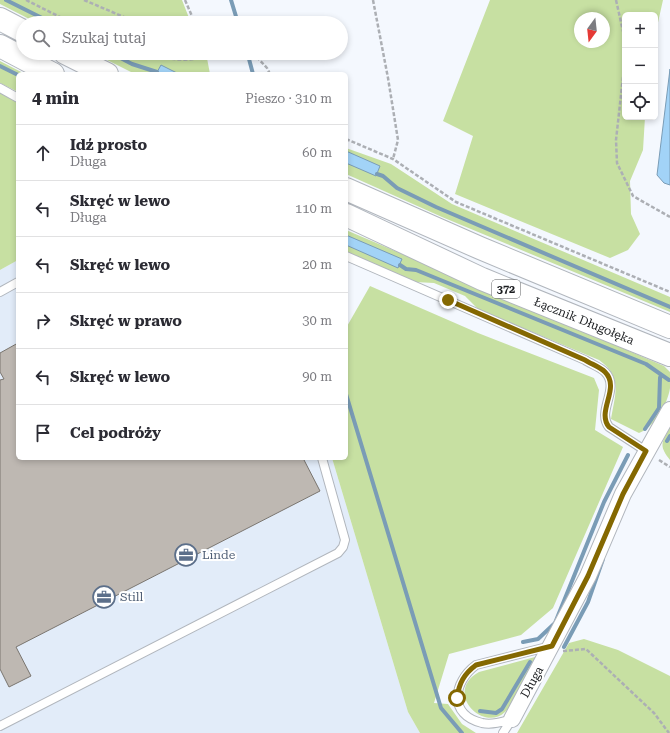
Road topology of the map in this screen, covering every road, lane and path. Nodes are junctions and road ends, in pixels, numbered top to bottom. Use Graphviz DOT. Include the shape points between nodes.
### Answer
graph roads {
  1 [pos="26,0"];
  2 [pos="84,0"];
  3 [pos="185,0"];
  4 [pos="373,0"];
  5 [pos="616,0"];
  6 [pos="58,16"];
  7 [pos="122,16"];
  8 [pos="192,16"];
  9 [pos="0,19"];
  10 [pos="16,27"];
  11 [pos="622,27"];
  12 [pos="0,46"];
  13 [pos="16,54"];
  14 [pos="26,60"];
  15 [pos="79,60"];
  16 [pos="260,60"];
  17 [pos="49,72"];
  18 [pos="102,72"];
  19 [pos="269,72"];
  20 [pos="622,84"];
  21 [pos="0,88"];
  22 [pos="16,97"];
  23 [pos="348,140"];
  24 [pos="393,159"];
  25 [pos="348,190"];
  26 [pos="348,216"];
  27 [pos="670,217"];
  28 [pos="348,257"];
  29 [pos="16,283"];
  30 [pos="0,292"];
  31 [pos="670,292"];
  32 [pos="670,326"];
  33 [pos="670,355"];
  34 [pos="670,410"];
  35 [pos="646,451"];
  36 [pos="323,460"];
  37 [pos="552,646"];
  38 [pos="512,719"];
  39 [pos="0,726"];
  40 [pos="503,733"];
  41 [pos="670,733"];
  1 -- 6 [label="path"];
  2 -- 7 [label="path"];
  3 -- 8 [label="path"];
  4 -- 24 [label="path" via="398,140"];
  5 -- 11 [label="path"];
  9 -- 10 [label="main road"];
  12 -- 13 [label="main road"];
  14 -- 17 [label="main road"];
  15 -- 18 [label="main road"];
  16 -- 19 [label="path"];
  20 -- 27 [label="path" via="616,148 617,163 633,196"];
  21 -- 22 [label="lane"];
  23 -- 24 [label="path"];
  24 -- 31 [label="path" via="456,202"];
  25 -- 32 [label="main road, 372" via="518,265"];
  26 -- 33 [label="main road, Łącznik Długołęka / 372" via="482,279"];
  28 -- 35 [label="lane" via="585,360 604,372 610,386 605,422"];
  29 -- 30 [label="lane"];
  34 -- 35 [label="street, Długa"];
  35 -- 37 [label="street, Długa" via="623,494 588,576"];
  36 -- 39 [label="lane" via="345,540 344,547 338,553"];
  37 -- 38 [label="street, Długa"];
  37 -- 38 [label="lane, Długa" via="476,665 466,672 461,681 457,698 463,713 470,719 495,724"];
  37 -- 41 [label="path" via="566,651 586,649 654,713"];
  38 -- 40 [label="lane, Długa"];
}
